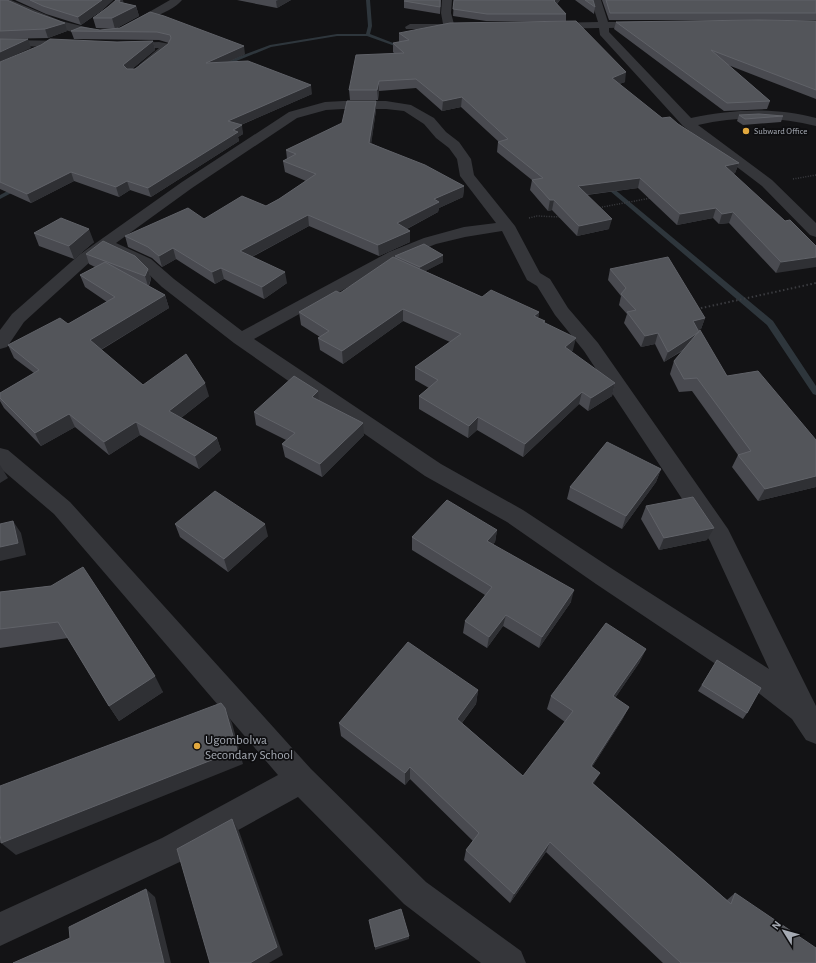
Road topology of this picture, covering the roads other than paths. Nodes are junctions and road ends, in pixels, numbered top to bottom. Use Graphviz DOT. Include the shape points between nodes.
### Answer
graph roads {
  1 [pos="4,0"];
  2 [pos="177,0"];
  3 [pos="447,0"];
  4 [pos="596,0"];
  5 [pos="94,22"];
  6 [pos="657,24"];
  7 [pos="604,25"];
  8 [pos="540,26"];
  9 [pos="410,27"];
  10 [pos="449,27"];
  11 [pos="470,27"];
  12 [pos="84,30"];
  13 [pos="51,42"];
  14 [pos="0,43"];
  15 [pos="85,44"];
  16 [pos="111,46"];
  17 [pos="32,53"];
  18 [pos="139,70"];
  19 [pos="816,122"];
  20 [pos="688,123"];
  21 [pos="507,226"];
  22 [pos="816,232"];
  23 [pos="104,243"];
  24 [pos="241,339"];
  25 [pos="0,343"];
  26 [pos="0,456"];
  27 [pos="802,710"];
  28 [pos="816,730"];
  29 [pos="301,779"];
  30 [pos="0,929"];
  31 [pos="509,963"];
  1 -- 12 [label="street" via="35,15"];
  2 -- 12 [label="street" via="112,34 104,35"];
  3 -- 10 [label="street" via="446,14"];
  4 -- 7 [label="street"];
  5 -- 12 [label="street"];
  6 -- 7 [label="street"];
  7 -- 8 [label="street"];
  7 -- 20 [label="street" via="604,34"];
  9 -- 10 [label="street"];
  10 -- 11 [label="street"];
  12 -- 13 [label="street"];
  13 -- 14 [label="street"];
  13 -- 15 [label="street"];
  13 -- 17 [label="street"];
  16 -- 18 [label="street" via="166,46 166,49"];
  19 -- 20 [label="street" via="778,113 754,113 722,115"];
  20 -- 22 [label="street" via="767,183"];
  21 -- 23 [label="street" via="467,176 464,159 454,145 429,121 407,108 386,105 343,105 324,106 287,118"];
  21 -- 24 [label="street" via="464,232 430,241 395,255"];
  21 -- 27 [label="street" via="533,276 544,283 561,311 591,347 720,536"];
  23 -- 24 [label="street" via="145,262"];
  23 -- 25 [label="street" via="18,318"];
  24 -- 27 [label="street" via="433,470 515,516 766,682"];
  26 -- 29 [label="street" via="62,508"];
  27 -- 28 [label="street"];
  29 -- 30 [label="street" via="173,849"];
  29 -- 31 [label="street" via="415,893"];
}
